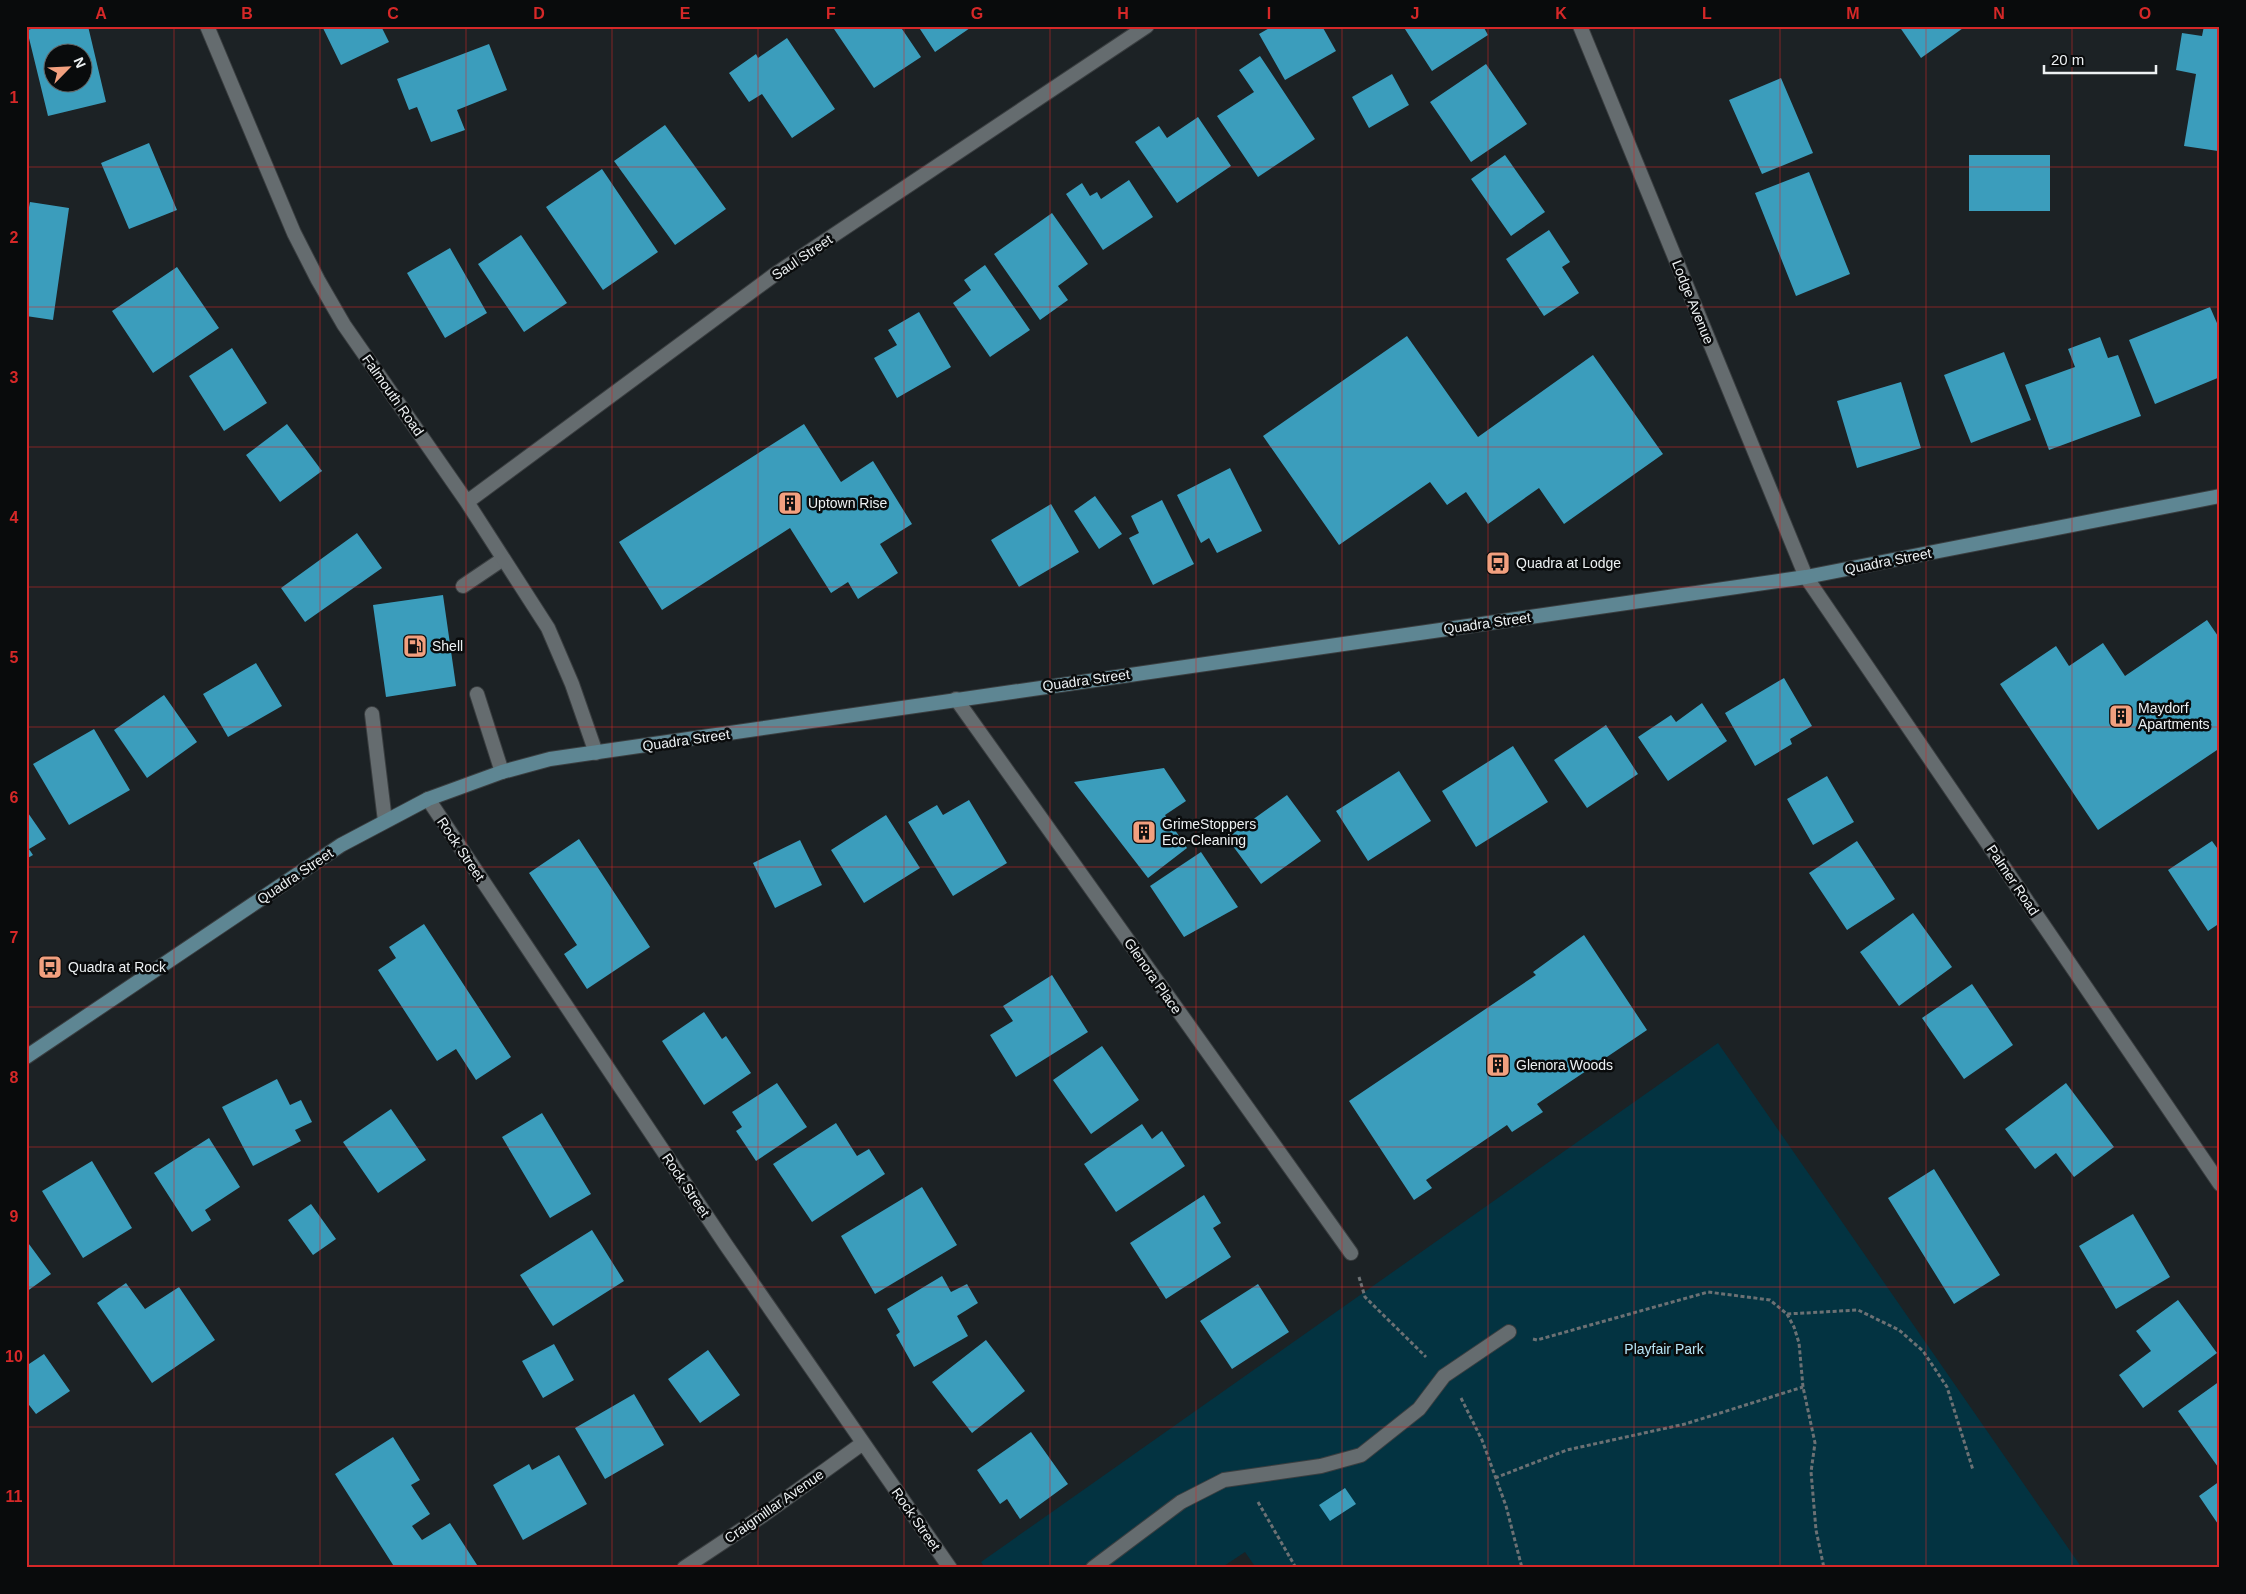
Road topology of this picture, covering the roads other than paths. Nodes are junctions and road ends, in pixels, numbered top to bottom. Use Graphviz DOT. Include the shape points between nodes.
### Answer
graph roads {
  1 [pos="207,26"];
  2 [pos="1147,26"];
  3 [pos="1580,26"];
  4 [pos="2220,496"];
  5 [pos="467,502"];
  6 [pos="503,559"];
  7 [pos="1806,577"];
  8 [pos="463,586"];
  9 [pos="477,694"];
  10 [pos="956,699"];
  11 [pos="372,714"];
  12 [pos="596,753"];
  13 [pos="502,772"];
  14 [pos="428,799"];
  15 [pos="385,821"];
  16 [pos="26,1057"];
  17 [pos="2220,1184"];
  18 [pos="1351,1253"];
  19 [pos="1509,1332"];
  20 [pos="863,1443"];
  21 [pos="684,1568"];
  22 [pos="950,1568"];
  23 [pos="1093,1568"];
  1 -- 5 [label="street, Falmouth Road" via="294,233 318,280 344,325"];
  2 -- 5 [label="street, Saul Street" via="774,275"];
  3 -- 7 [label="street, Lodge Avenue"];
  4 -- 7 [label="main road, Quadra Street"];
  5 -- 6 [label="street, Falmouth Road"];
  6 -- 8 [label="street"];
  6 -- 12 [label="street, Falmouth Road" via="548,628"];
  7 -- 10 [label="main road, Quadra Street"];
  7 -- 17 [label="street, Palmer Road"];
  9 -- 13 [label="street"];
  10 -- 12 [label="main road, Quadra Street"];
  10 -- 18 [label="street, Glenora Place"];
  11 -- 15 [label="street"];
  12 -- 13 [label="main road, Quadra Street" via="550,759"];
  13 -- 14 [label="main road, Quadra Street"];
  14 -- 15 [label="main road, Quadra Street"];
  14 -- 20 [label="street, Rock Street" via="726,1245"];
  15 -- 16 [label="main road, Quadra Street" via="341,845"];
  19 -- 23 [label="street" via="1444,1376 1419,1409 1360,1455 1321,1466 1224,1480 1181,1502"];
  20 -- 21 [label="street, Craigmillar Avenue"];
  20 -- 22 [label="street, Rock Street"];
}
